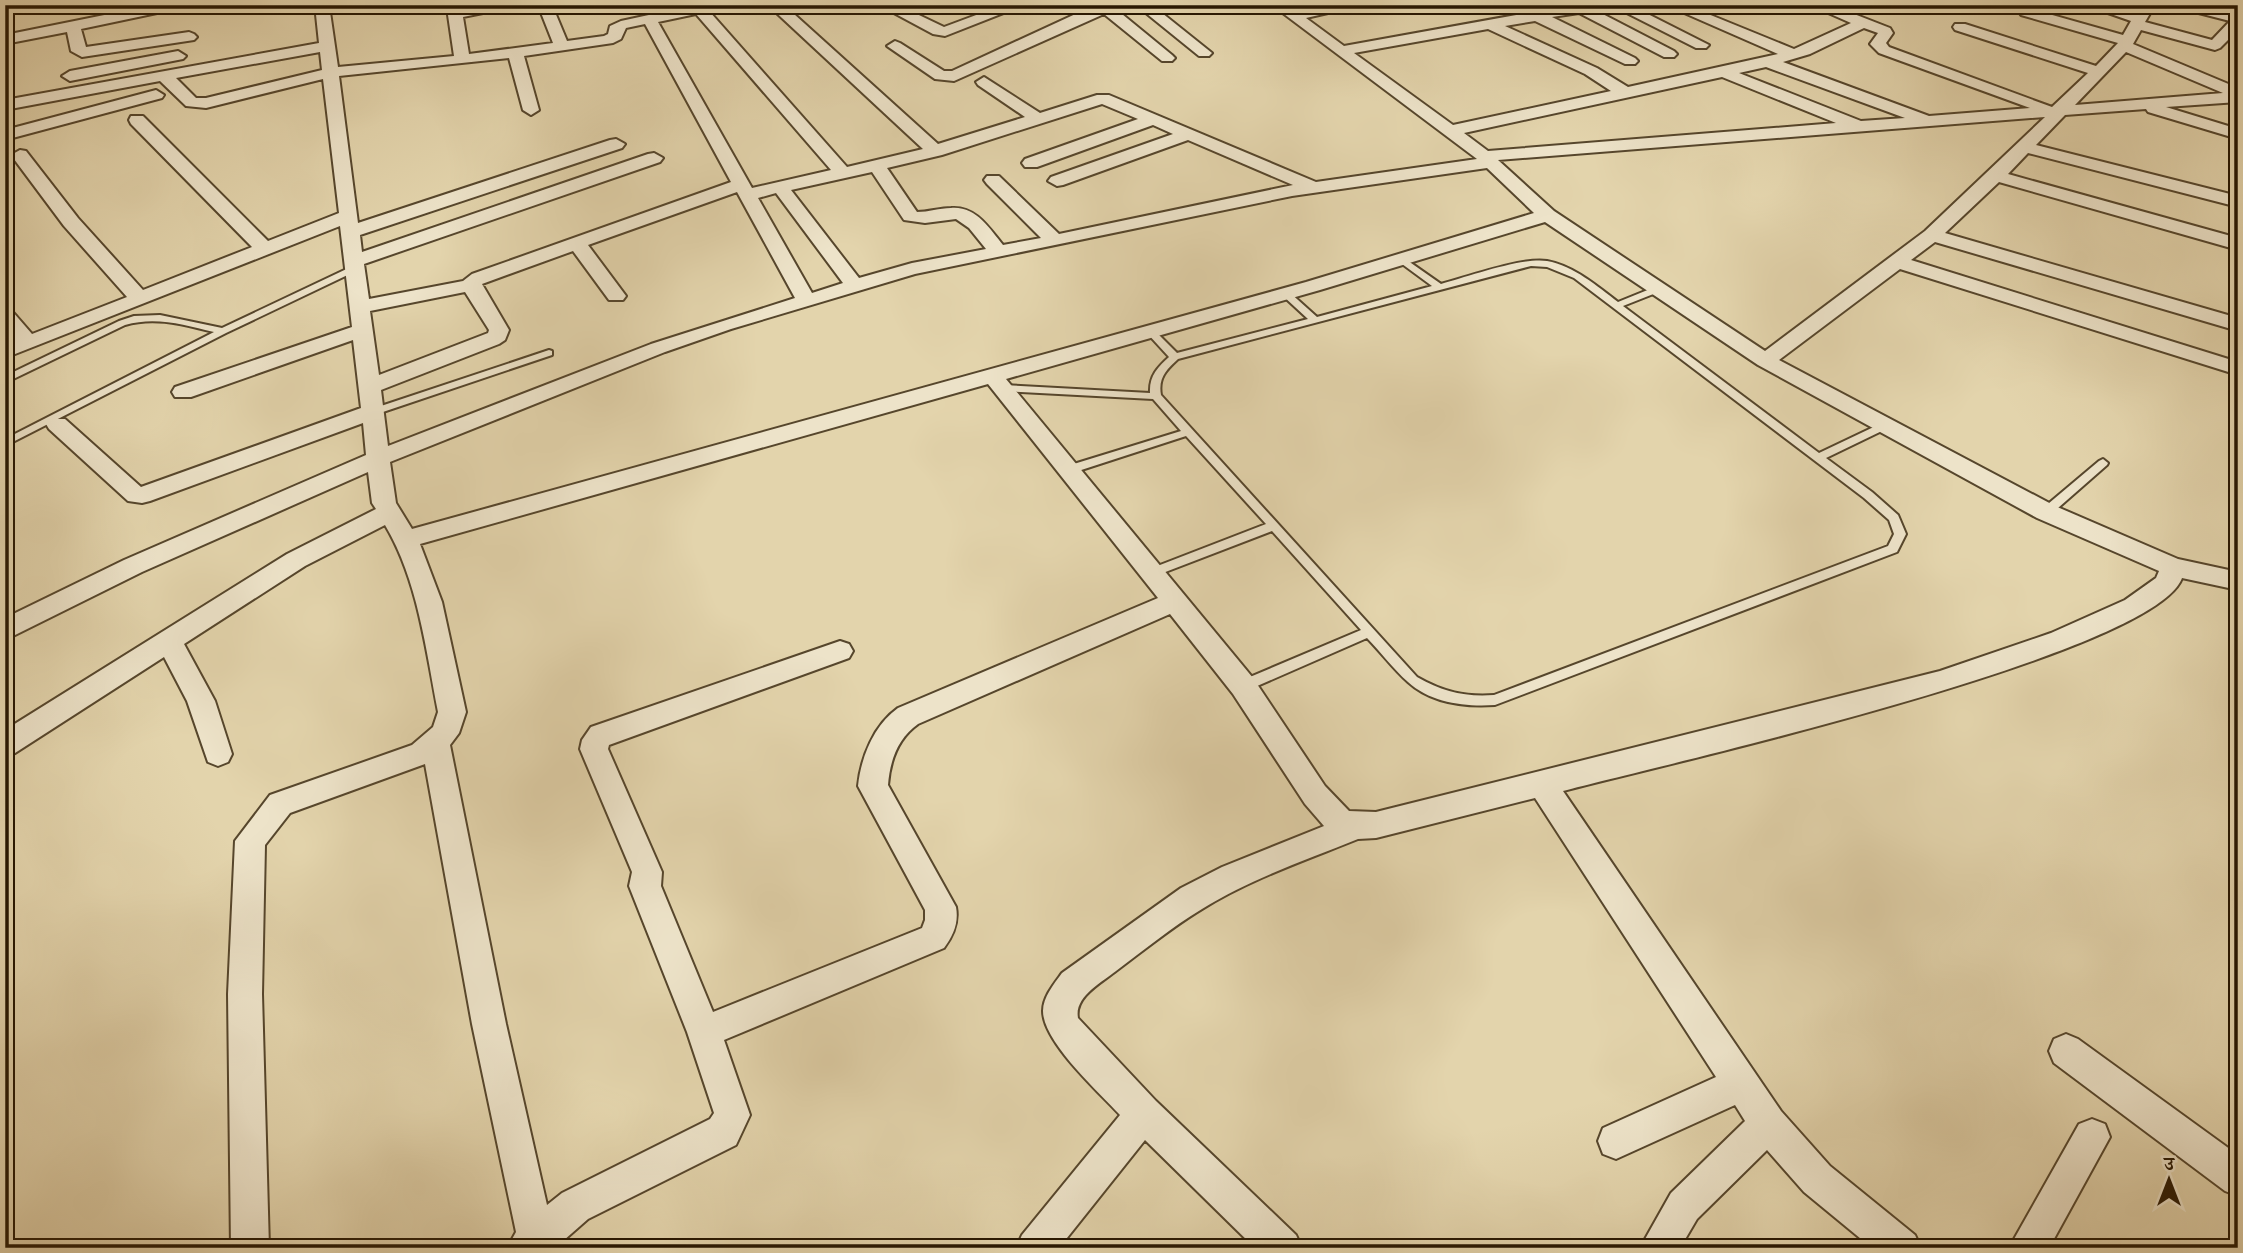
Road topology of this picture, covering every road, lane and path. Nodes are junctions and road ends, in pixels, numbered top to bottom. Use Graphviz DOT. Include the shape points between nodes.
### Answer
graph roads {
  1 [pos="178,5"];
  2 [pos="321,5"];
  3 [pos="503,5"];
  4 [pos="545,5"];
  5 [pos="717,5"];
  6 [pos="775,5"];
  7 [pos="886,5"];
  8 [pos="932,5"];
  9 [pos="1017,5"];
  10 [pos="1143,5"];
  11 [pos="1345,5"];
  12 [pos="1618,5"];
  13 [pos="1673,5"];
  14 [pos="1817,5"];
  15 [pos="2092,5"];
  16 [pos="2184,5"];
  17 [pos="1104,7"];
  18 [pos="1589,7"];
  19 [pos="700,9"];
  20 [pos="1286,11"];
  21 [pos="1546,11"];
  22 [pos="100,12"];
  23 [pos="2026,12"];
  24 [pos="907,15"];
  25 [pos="2141,16"];
  26 [pos="649,19"];
  27 [pos="1490,19"];
  28 [pos="2238,20"];
  29 [pos="1864,22"];
  30 [pos="73,26"];
  31 [pos="1960,27"];
  32 [pos="5,40"];
  33 [pos="2125,43"];
  34 [pos="1701,45"];
  35 [pos="190,46"];
  36 [pos="327,46"];
  37 [pos="895,46"];
  38 [pos="562,47"];
  39 [pos="1340,51"];
  40 [pos="515,53"];
  41 [pos="1204,53"];
  42 [pos="1669,54"];
  43 [pos="1794,55"];
  44 [pos="1167,58"];
  45 [pos="461,60"];
  46 [pos="1630,61"];
  47 [pos="1767,62"];
  48 [pos="2097,71"];
  49 [pos="191,72"];
  50 [pos="1724,72"];
  51 [pos="330,73"];
  52 [pos="70,76"];
  53 [pos="165,77"];
  54 [pos="984,82"];
  55 [pos="178,89"];
  56 [pos="1627,94"];
  57 [pos="2238,95"];
  58 [pos="5,105"];
  59 [pos="2142,105"];
  60 [pos="531,110"];
  61 [pos="2055,112"];
  62 [pos="1038,119"];
  63 [pos="1154,119"];
  64 [pos="137,120"];
  65 [pos="1931,121"];
  66 [pos="1860,127"];
  67 [pos="1450,131"];
  68 [pos="1189,134"];
  69 [pos="2238,134"];
  70 [pos="5,135"];
  71 [pos="616,144"];
  72 [pos="2024,147"];
  73 [pos="936,150"];
  74 [pos="20,155"];
  75 [pos="654,158"];
  76 [pos="1488,159"];
  77 [pos="1031,163"];
  78 [pos="876,165"];
  79 [pos="843,173"];
  80 [pos="1996,176"];
  81 [pos="993,180"];
  82 [pos="1057,181"];
  83 [pos="780,187"];
  84 [pos="1314,188"];
  85 [pos="742,190"];
  86 [pos="2238,202"];
  87 [pos="1547,215"];
  88 [pos="349,224"];
  89 [pos="1932,235"];
  90 [pos="1055,241"];
  91 [pos="577,243"];
  92 [pos="2238,244"];
  93 [pos="265,249"];
  94 [pos="998,252"];
  95 [pos="1401,259"];
  96 [pos="1899,262"];
  97 [pos="354,265"];
  98 [pos="472,285"];
  99 [pos="854,285"];
  100 [pos="1439,287"];
  101 [pos="1658,289"];
  102 [pos="1285,293"];
  103 [pos="616,296"];
  104 [pos="140,299"];
  105 [pos="806,300"];
  106 [pos="1616,306"];
  107 [pos="360,307"];
  108 [pos="5,315"];
  109 [pos="1315,320"];
  110 [pos="2238,326"];
  111 [pos="362,330"];
  112 [pos="223,331"];
  113 [pos="1150,331"];
  114 [pos="28,343"];
  115 [pos="5,352"];
  116 [pos="549,354"];
  117 [pos="1175,357"];
  118 [pos="1765,361"];
  119 [pos="2238,369"];
  120 [pos="5,380"];
  121 [pos="997,382"];
  122 [pos="370,386"];
  123 [pos="183,392"];
  124 [pos="1156,396"];
  125 [pos="373,412"];
  126 [pos="57,424"];
  127 [pos="1884,426"];
  128 [pos="1188,432"];
  129 [pos="5,443"];
  130 [pos="379,458"];
  131 [pos="1818,458"];
  132 [pos="2103,463"];
  133 [pos="1068,470"];
  134 [pos="390,512"];
  135 [pos="2046,512"];
  136 [pos="1273,526"];
  137 [pos="406,539"];
  138 [pos="2173,567"];
  139 [pos="1151,573"];
  140 [pos="2238,580"];
  141 [pos="1174,602"];
  142 [pos="5,630"];
  143 [pos="1369,632"];
  144 [pos="168,640"];
  145 [pos="840,651"];
  146 [pos="1242,687"];
  147 [pos="435,742"];
  148 [pos="5,745"];
  149 [pos="218,754"];
  150 [pos="1542,784"];
  151 [pos="1356,826"];
  152 [pos="704,1032"];
  153 [pos="2066,1051"];
  154 [pos="1740,1084"];
  155 [pos="1143,1114"];
  156 [pos="1768,1124"];
  157 [pos="2092,1137"];
  158 [pos="1616,1141"];
  159 [pos="2238,1178"];
  160 [pos="531,1243"];
  161 [pos="250,1248"];
  162 [pos="1035,1248"];
  163 [pos="1283,1248"];
  164 [pos="1659,1248"];
  165 [pos="1902,1248"];
  166 [pos="2028,1248"];
  1 -- 22 [label="street"];
  1 -- 35 [label="street"];
  2 -- 36 [label="street"];
  3 -- 45 [label="street" via="455,15"];
  4 -- 38 [label="street"];
  5 -- 19 [label="street"];
  6 -- 73 [label="street"];
  7 -- 24 [label="street"];
  8 -- 24 [label="street"];
  9 -- 24 [label="street" via="945,32"];
  10 -- 41 [label="street"];
  11 -- 20 [label="street"];
  12 -- 34 [label="street"];
  13 -- 43 [label="street"];
  14 -- 29 [label="street"];
  15 -- 25 [label="street"];
  16 -- 28 [label="street"];
  17 -- 37 [label="street" via="954,76 941,76"];
  17 -- 44 [label="street"];
  18 -- 21 [label="street"];
  18 -- 42 [label="street"];
  19 -- 26 [label="street"];
  19 -- 79 [label="street"];
  20 -- 39 [label="street"];
  21 -- 27 [label="street"];
  21 -- 46 [label="street"];
  22 -- 30 [label="street"];
  23 -- 33 [label="street"];
  25 -- 28 [label="street" via="2214,45"];
  25 -- 33 [label="street"];
  26 -- 38 [label="street" via="613,23 614,38"];
  26 -- 85 [label="street"];
  27 -- 39 [label="street"];
  27 -- 56 [label="street"];
  29 -- 43 [label="street"];
  29 -- 61 [label="street" via="1885,31 1878,44 1884,50"];
  30 -- 32 [label="street"];
  30 -- 35 [label="street" via="82,52"];
  31 -- 48 [label="street"];
  33 -- 48 [label="street"];
  33 -- 57 [label="street"];
  35 -- 49 [label="street"];
  35 -- 52 [label="street"];
  36 -- 49 [label="street"];
  36 -- 51 [label="street"];
  38 -- 40 [label="street"];
  39 -- 67 [label="street"];
  40 -- 45 [label="street"];
  40 -- 60 [label="street"];
  43 -- 47 [label="street"];
  45 -- 51 [label="street"];
  47 -- 50 [label="street"];
  47 -- 65 [label="street"];
  48 -- 61 [label="street"];
  49 -- 53 [label="street"];
  50 -- 56 [label="street"];
  50 -- 66 [label="street"];
  51 -- 55 [label="street" via="197,104"];
  51 -- 88 [label="street"];
  53 -- 55 [label="street"];
  53 -- 58 [label="street"];
  54 -- 62 [label="street"];
  55 -- 70 [label="street"];
  56 -- 67 [label="street"];
  57 -- 59 [label="street"];
  59 -- 61 [label="street"];
  59 -- 69 [label="street"];
  61 -- 65 [label="street"];
  61 -- 72 [label="street"];
  62 -- 63 [label="street" via="1103,98"];
  62 -- 73 [label="street"];
  63 -- 68 [label="street"];
  63 -- 77 [label="street"];
  64 -- 93 [label="street"];
  65 -- 66 [label="street"];
  66 -- 76 [label="street"];
  67 -- 76 [label="street"];
  68 -- 82 [label="street"];
  68 -- 84 [label="street"];
  71 -- 88 [label="street"];
  72 -- 80 [label="street"];
  72 -- 86 [label="street"];
  73 -- 78 [label="street"];
  74 -- 104 [label="street" via="71,222"];
  75 -- 97 [label="street"];
  76 -- 84 [label="street"];
  76 -- 87 [label="street"];
  78 -- 79 [label="street"];
  78 -- 94 [label="street" via="911,216 966,216"];
  79 -- 83 [label="street"];
  80 -- 89 [label="street"];
  80 -- 92 [label="street"];
  81 -- 90 [label="street"];
  83 -- 85 [label="street"];
  83 -- 99 [label="street"];
  84 -- 90 [label="street"];
  85 -- 91 [label="street"];
  85 -- 105 [label="street"];
  87 -- 95 [label="street"];
  87 -- 101 [label="street"];
  88 -- 93 [label="street"];
  88 -- 97 [label="street"];
  89 -- 96 [label="street"];
  89 -- 110 [label="street"];
  90 -- 94 [label="street"];
  91 -- 98 [label="street" via="480,278"];
  91 -- 103 [label="street"];
  93 -- 104 [label="street"];
  94 -- 99 [label="street"];
  95 -- 100 [label="lane"];
  95 -- 102 [label="street"];
  96 -- 118 [label="street"];
  96 -- 119 [label="street"];
  97 -- 107 [label="street"];
  97 -- 112 [label="lane"];
  98 -- 107 [label="street"];
  98 -- 122 [label="street" via="499,330 498,336"];
  99 -- 105 [label="street"];
  100 -- 106 [label="lane" via="1531,263 1548,264 1577,276"];
  100 -- 109 [label="lane"];
  101 -- 106 [label="lane"];
  101 -- 118 [label="street"];
  102 -- 109 [label="lane"];
  102 -- 113 [label="street"];
  104 -- 114 [label="street"];
  105 -- 130 [label="street" via="685,338"];
  106 -- 131 [label="lane"];
  107 -- 111 [label="street"];
  108 -- 114 [label="street"];
  109 -- 117 [label="lane"];
  111 -- 122 [label="street"];
  111 -- 123 [label="street"];
  112 -- 120 [label="lane" via="140,317"];
  112 -- 129 [label="lane"];
  113 -- 117 [label="lane"];
  113 -- 121 [label="street"];
  114 -- 115 [label="street"];
  116 -- 125 [label="lane"];
  117 -- 124 [label="lane" via="1159,370 1153,384"];
  118 -- 127 [label="street"];
  121 -- 124 [label="lane"];
  121 -- 133 [label="street"];
  121 -- 137 [label="street"];
  122 -- 125 [label="street"];
  124 -- 128 [label="lane"];
  125 -- 126 [label="street" via="142,495 136,495"];
  125 -- 130 [label="street"];
  127 -- 131 [label="lane"];
  127 -- 135 [label="street"];
  128 -- 133 [label="lane"];
  128 -- 136 [label="lane"];
  130 -- 134 [label="street" via="384,503"];
  130 -- 142 [label="street" via="133,566"];
  131 -- 143 [label="lane" via="1894,518 1900,534 1893,550 1495,700 1466,702 1434,694 1413,680"];
  132 -- 135 [label="lane"];
  133 -- 139 [label="street"];
  134 -- 137 [label="street"];
  134 -- 144 [label="street" via="296,560"];
  135 -- 138 [label="street"];
  136 -- 139 [label="lane"];
  136 -- 143 [label="lane"];
  137 -- 147 [label="street" via="429,602 452,712 445,733"];
  138 -- 140 [label="street"];
  138 -- 150 [label="street" via="2167,583 2134,607 2060,640 1943,681"];
  139 -- 141 [label="street"];
  141 -- 146 [label="street"];
  141 -- 152 [label="street" via="895,725 872,777 873,786 940,908 938,933"];
  143 -- 146 [label="lane"];
  144 -- 148 [label="street"];
  144 -- 149 [label="street" via="201,701"];
  145 -- 152 [label="street" via="596,740 594,749 647,872 645,886"];
  146 -- 151 [label="street" via="1315,795 1339,821"];
  147 -- 160 [label="street"];
  147 -- 161 [label="street" via="422,753 280,804 250,841 245,994"];
  150 -- 151 [label="street"];
  150 -- 154 [label="street"];
  151 -- 155 [label="street" via="1192,898 1084,976 1063,999 1063,1026"];
  152 -- 160 [label="street" via="730,1103 732,1115 723,1132 575,1206"];
  153 -- 159 [label="street"];
  154 -- 156 [label="street"];
  154 -- 158 [label="street"];
  155 -- 162 [label="street"];
  155 -- 163 [label="street"];
  156 -- 164 [label="street" via="1684,1206"];
  156 -- 165 [label="street" via="1817,1179"];
  157 -- 166 [label="street"];
}
